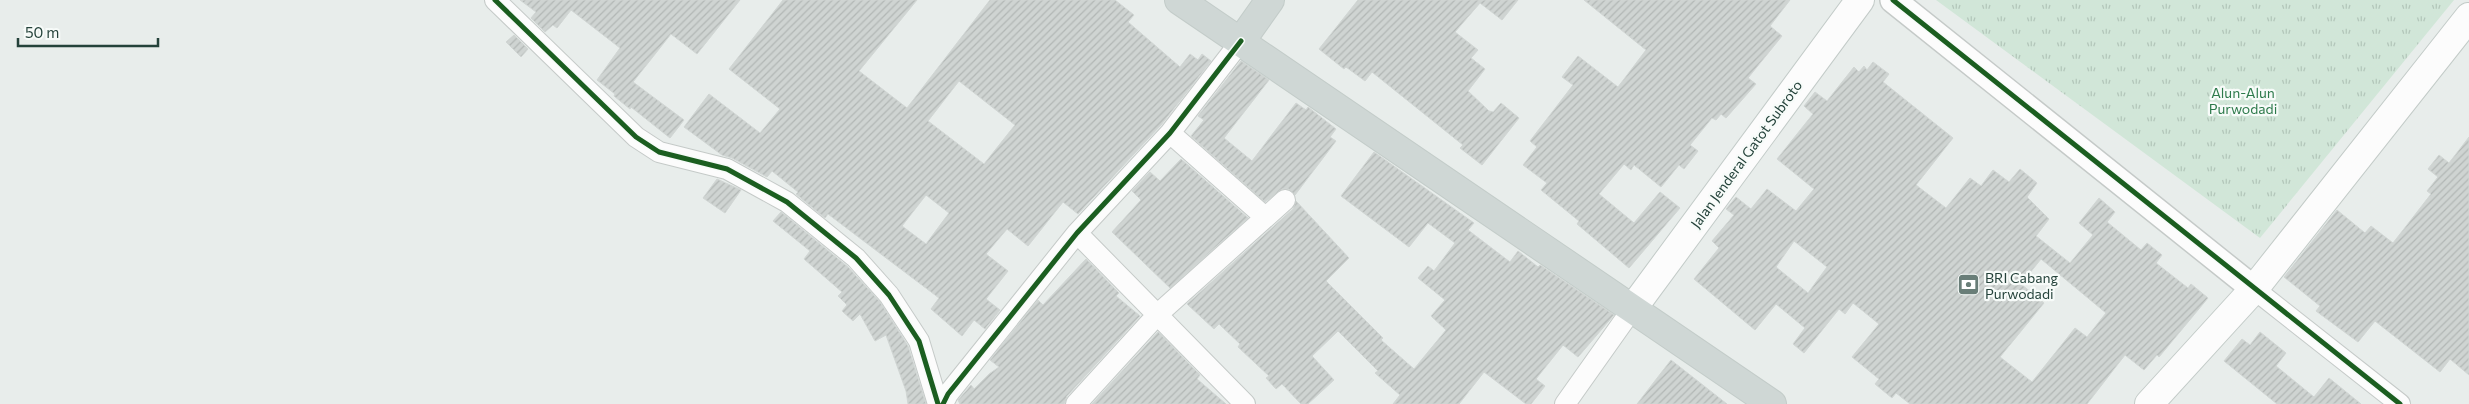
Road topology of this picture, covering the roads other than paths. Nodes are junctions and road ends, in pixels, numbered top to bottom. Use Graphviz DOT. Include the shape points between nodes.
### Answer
graph roads {
  1 [pos="495,0"];
  2 [pos="1180,0"];
  3 [pos="1270,0"];
  4 [pos="1860,0"];
  5 [pos="1893,0"];
  6 [pos="2469,17"];
  7 [pos="1240,41"];
  8 [pos="1170,133"];
  9 [pos="1285,200"];
  10 [pos="1265,217"];
  11 [pos="1077,233"];
  12 [pos="2254,289"];
  13 [pos="1633,308"];
  14 [pos="1158,314"];
  15 [pos="938,404"];
  16 [pos="943,404"];
  17 [pos="1076,404"];
  18 [pos="1246,404"];
  19 [pos="1565,404"];
  20 [pos="1772,404"];
  21 [pos="2149,404"];
  22 [pos="2400,404"];
  1 -- 15 [label="street" via="636,137 659,152 726,169 787,202 856,258 889,295 919,341"];
  2 -- 7 [label="main road"];
  3 -- 7 [label="main road"];
  4 -- 13 [label="main road, Jalan Jenderal Gatot Subroto"];
  5 -- 12 [label="street"];
  6 -- 12 [label="main road"];
  7 -- 8 [label="street"];
  7 -- 13 [label="main road"];
  8 -- 10 [label="street"];
  8 -- 11 [label="street"];
  9 -- 10 [label="street"];
  10 -- 14 [label="street"];
  11 -- 14 [label="street"];
  11 -- 16 [label="street"];
  12 -- 21 [label="main road"];
  12 -- 22 [label="street"];
  13 -- 19 [label="street"];
  13 -- 20 [label="main road"];
  14 -- 17 [label="street"];
  14 -- 18 [label="street"];
}
